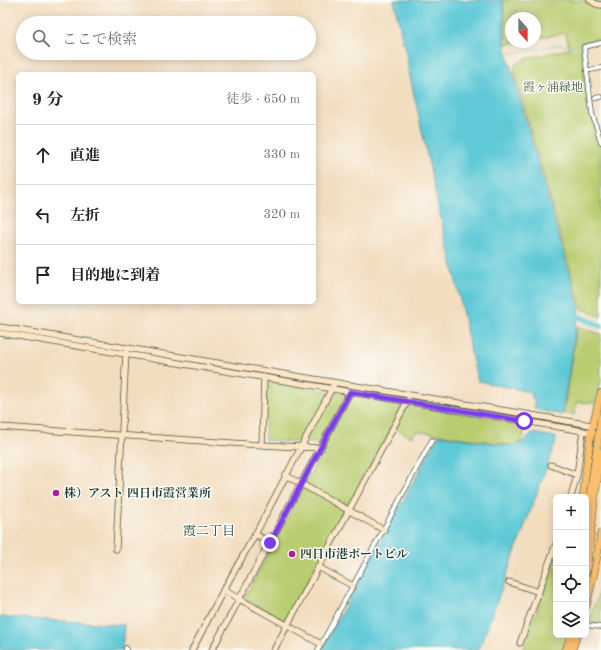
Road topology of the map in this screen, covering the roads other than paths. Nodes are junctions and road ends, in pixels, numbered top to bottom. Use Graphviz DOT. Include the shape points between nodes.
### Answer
graph roads {
  1 [pos="590,0"];
  2 [pos="601,5"];
  3 [pos="601,43"];
  4 [pos="601,68"];
  5 [pos="590,70"];
  6 [pos="601,97"];
  7 [pos="594,98"];
  8 [pos="601,142"];
  9 [pos="0,327"];
  10 [pos="0,333"];
  11 [pos="126,351"];
  12 [pos="264,377"];
  13 [pos="335,382"];
  14 [pos="332,388"];
  15 [pos="350,392"];
  16 [pos="601,393"];
  17 [pos="409,395"];
  18 [pos="408,402"];
  19 [pos="525,418"];
  20 [pos="601,419"];
  21 [pos="563,424"];
  22 [pos="0,427"];
  23 [pos="601,427"];
  24 [pos="592,429"];
  25 [pos="583,431"];
  26 [pos="601,434"];
  27 [pos="122,435"];
  28 [pos="432,440"];
  29 [pos="262,445"];
  30 [pos="300,447"];
  31 [pos="321,448"];
  32 [pos="601,453"];
  33 [pos="552,465"];
  34 [pos="285,475"];
  35 [pos="577,475"];
  36 [pos="585,482"];
  37 [pos="601,484"];
  38 [pos="302,485"];
  39 [pos="572,494"];
  40 [pos="583,494"];
  41 [pos="593,496"];
  42 [pos="348,511"];
  43 [pos="384,530"];
  44 [pos="586,530"];
  45 [pos="601,533"];
  46 [pos="255,534"];
  47 [pos="270,543"];
  48 [pos="116,549"];
  49 [pos="553,552"];
  50 [pos="587,566"];
  51 [pos="318,567"];
  52 [pos="509,582"];
  53 [pos="353,586"];
  54 [pos="223,590"];
  55 [pos="538,592"];
  56 [pos="239,599"];
  57 [pos="587,602"];
  58 [pos="287,625"];
  59 [pos="589,626"];
  60 [pos="601,627"];
  61 [pos="570,638"];
  62 [pos="576,638"];
  63 [pos="520,643"];
  64 [pos="321,644"];
  65 [pos="192,650"];
  66 [pos="212,650"];
  67 [pos="274,650"];
  68 [pos="318,650"];
  69 [pos="566,650"];
  70 [pos="572,650"];
  1 -- 2 [label="street"];
  3 -- 8 [label="street" via="584,47 592,113"];
  4 -- 5 [label="street"];
  6 -- 7 [label="street"];
  9 -- 11 [label="street"];
  10 -- 11 [label="street"];
  11 -- 12 [label="street"];
  11 -- 13 [label="street"];
  11 -- 27 [label="street"];
  12 -- 14 [label="street"];
  12 -- 29 [label="street"];
  13 -- 14 [label="street"];
  13 -- 15 [label="street"];
  13 -- 17 [label="street"];
  14 -- 15 [label="street"];
  14 -- 30 [label="street"];
  15 -- 18 [label="street"];
  15 -- 31 [label="street"];
  16 -- 24 [label="highway"];
  17 -- 18 [label="street"];
  17 -- 19 [label="street"];
  18 -- 19 [label="street"];
  18 -- 42 [label="street"];
  19 -- 21 [label="street"];
  20 -- 41 [label="highway, bridge"];
  21 -- 24 [label="street"];
  21 -- 25 [label="street"];
  22 -- 27 [label="street"];
  23 -- 24 [label="street"];
  24 -- 25 [label="street"];
  24 -- 26 [label="street"];
  24 -- 36 [label="highway"];
  25 -- 35 [label="street"];
  27 -- 29 [label="street"];
  27 -- 48 [label="street"];
  28 -- 43 [label="street"];
  29 -- 30 [label="street"];
  30 -- 31 [label="street"];
  30 -- 34 [label="street"];
  31 -- 38 [label="street"];
  32 -- 41 [label="highway, bridge"];
  33 -- 35 [label="street"];
  34 -- 38 [label="street"];
  34 -- 46 [label="street"];
  35 -- 39 [label="street"];
  36 -- 37 [label="street"];
  36 -- 40 [label="highway"];
  38 -- 42 [label="street"];
  38 -- 47 [label="street"];
  41 -- 44 [label="highway"];
  41 -- 50 [label="highway"];
  42 -- 43 [label="street"];
  42 -- 51 [label="street"];
  43 -- 53 [label="street"];
  45 -- 57 [label="highway"];
  46 -- 47 [label="street"];
  46 -- 54 [label="street"];
  47 -- 56 [label="street"];
  49 -- 55 [label="street"];
  51 -- 53 [label="street"];
  51 -- 58 [label="street"];
  52 -- 55 [label="street"];
  53 -- 64 [label="street"];
  54 -- 56 [label="street"];
  54 -- 65 [label="street"];
  55 -- 63 [label="street"];
  56 -- 58 [label="street"];
  56 -- 66 [label="street"];
  58 -- 64 [label="street"];
  58 -- 67 [label="street"];
  59 -- 60 [label="street"];
  61 -- 69 [label="highway"];
  62 -- 70 [label="highway"];
  64 -- 68 [label="street"];
}
